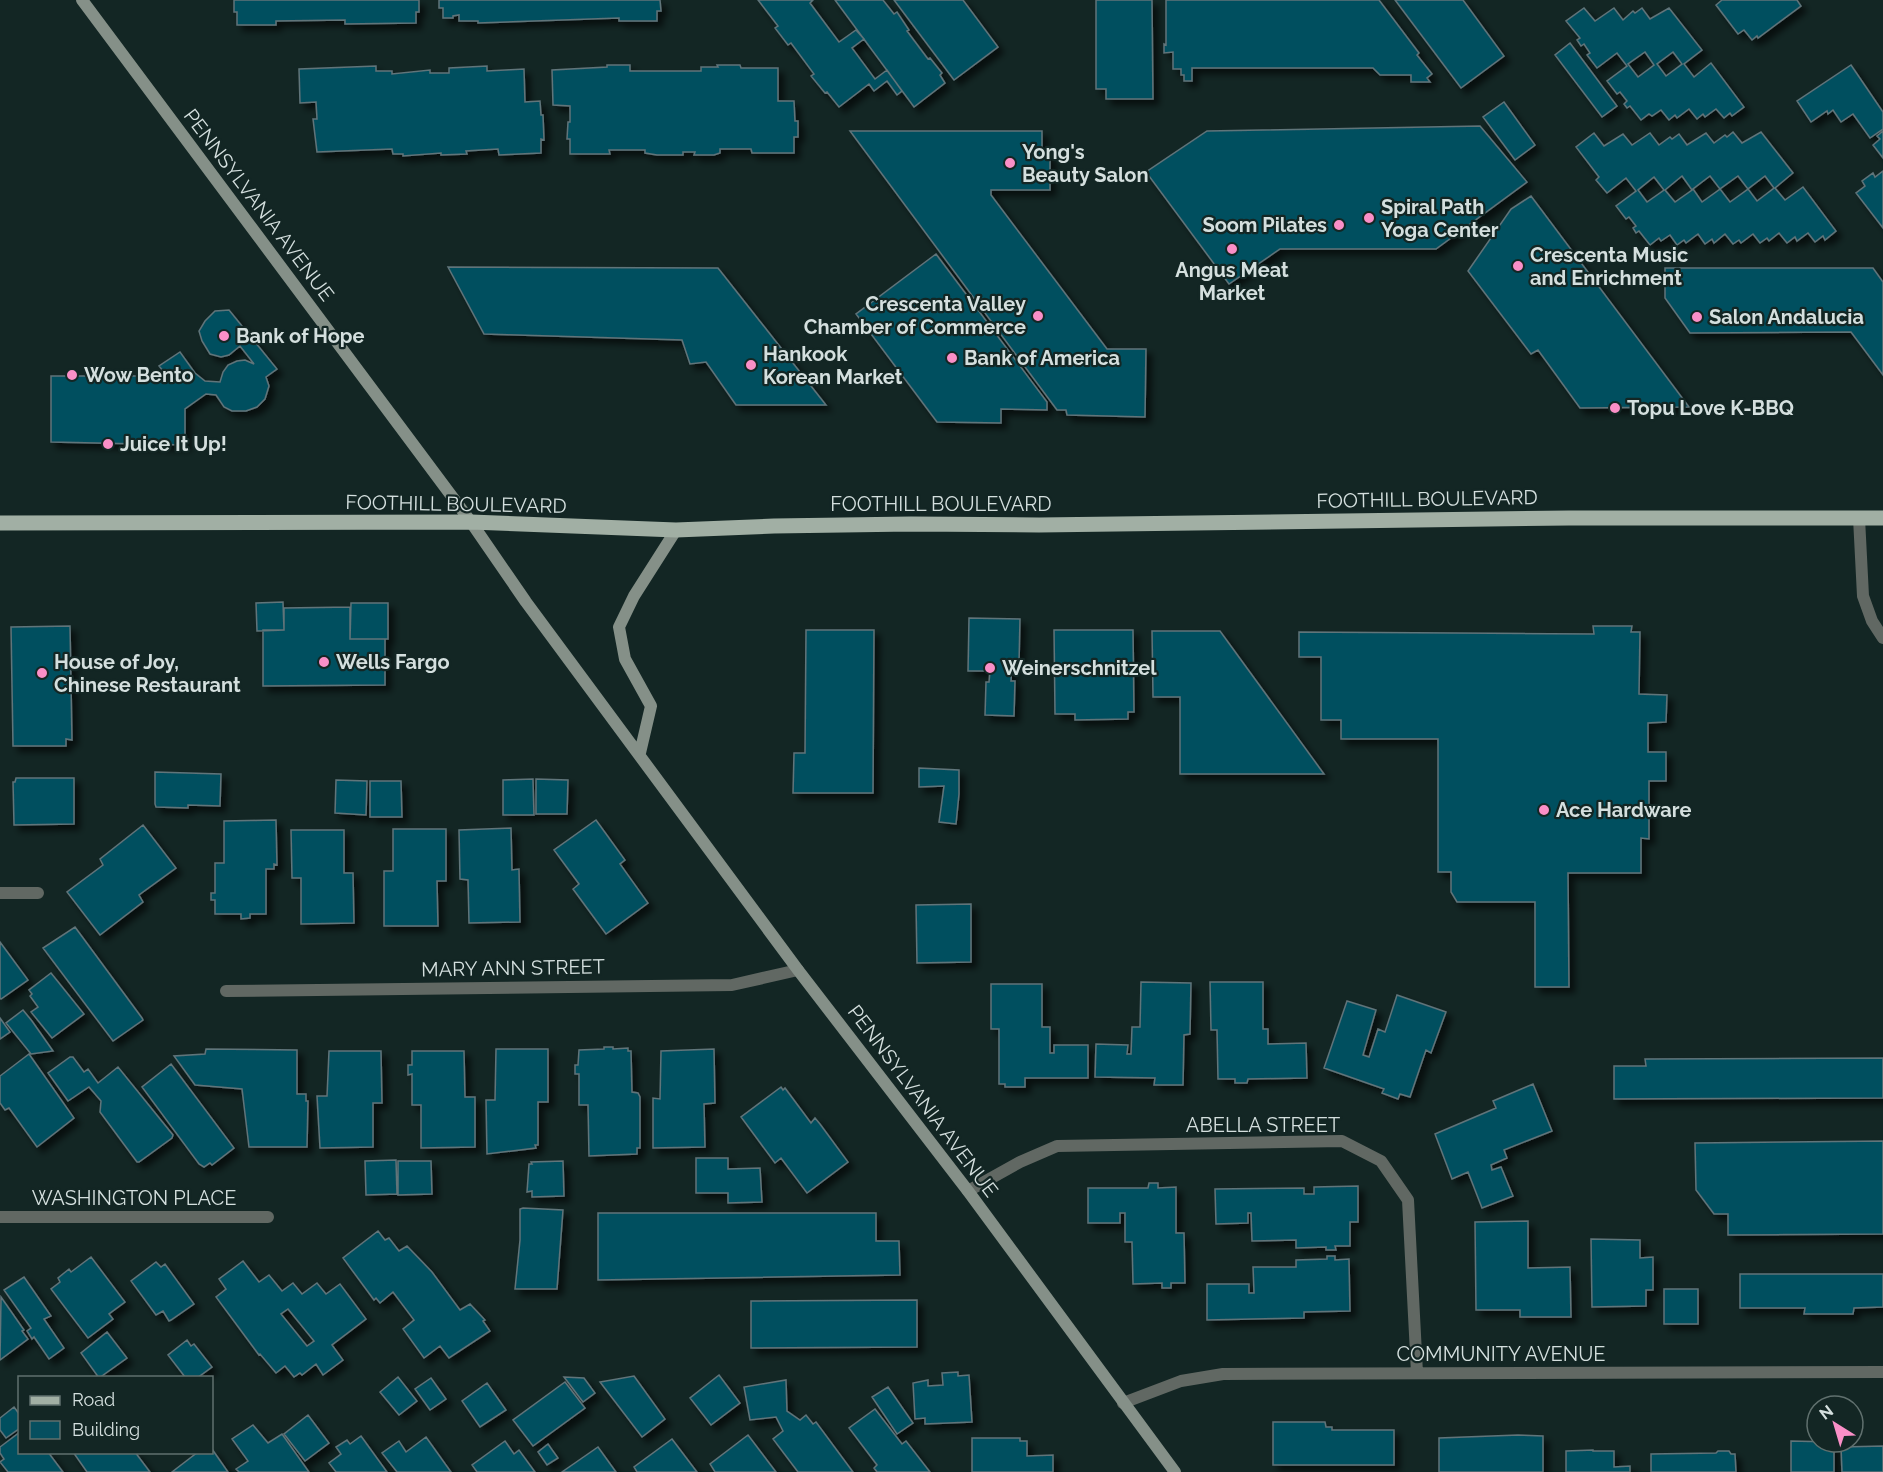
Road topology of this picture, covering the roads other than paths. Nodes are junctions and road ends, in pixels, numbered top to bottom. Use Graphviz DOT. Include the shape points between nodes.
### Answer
graph roads {
  1 [pos="82,0"];
  2 [pos="1859,518"];
  3 [pos="1883,518"];
  4 [pos="471,522"];
  5 [pos="0,524"];
  6 [pos="676,530"];
  7 [pos="1883,638"];
  8 [pos="639,753"];
  9 [pos="0,893"];
  10 [pos="39,893"];
  11 [pos="798,970"];
  12 [pos="226,991"];
  13 [pos="968,1191"];
  14 [pos="0,1217"];
  15 [pos="268,1217"];
  16 [pos="1883,1372"];
  17 [pos="1417,1373"];
  18 [pos="1123,1402"];
  19 [pos="1175,1472"];
  1 -- 4 [label="main road, PENNSYLVANIA AVENUE"];
  2 -- 3 [label="main road, FOOTHILL BOULEVARD"];
  2 -- 6 [label="main road, FOOTHILL BOULEVARD" via="911,524"];
  2 -- 7 [label="street" via="1863,596"];
  4 -- 5 [label="main road, FOOTHILL BOULEVARD"];
  4 -- 6 [label="main road, FOOTHILL BOULEVARD"];
  4 -- 8 [label="main road, PENNSYLVANIA AVENUE"];
  6 -- 8 [label="main road" via="619,627 625,659 651,706"];
  8 -- 11 [label="main road, PENNSYLVANIA AVENUE"];
  9 -- 10 [label="street"];
  11 -- 12 [label="street, MARY ANN STREET" via="732,985"];
  11 -- 13 [label="main road, PENNSYLVANIA AVENUE"];
  13 -- 17 [label="street, ABELLA STREET" via="1057,1146 1342,1142 1381,1161 1408,1200"];
  13 -- 18 [label="main road, PENNSYLVANIA AVENUE"];
  14 -- 15 [label="street, WASHINGTON PLACE"];
  16 -- 17 [label="street, COMMUNITY AVENUE"];
  17 -- 18 [label="street, COMMUNITY AVENUE" via="1223,1374 1181,1381"];
  18 -- 19 [label="main road, PENNSYLVANIA AVENUE"];
}
